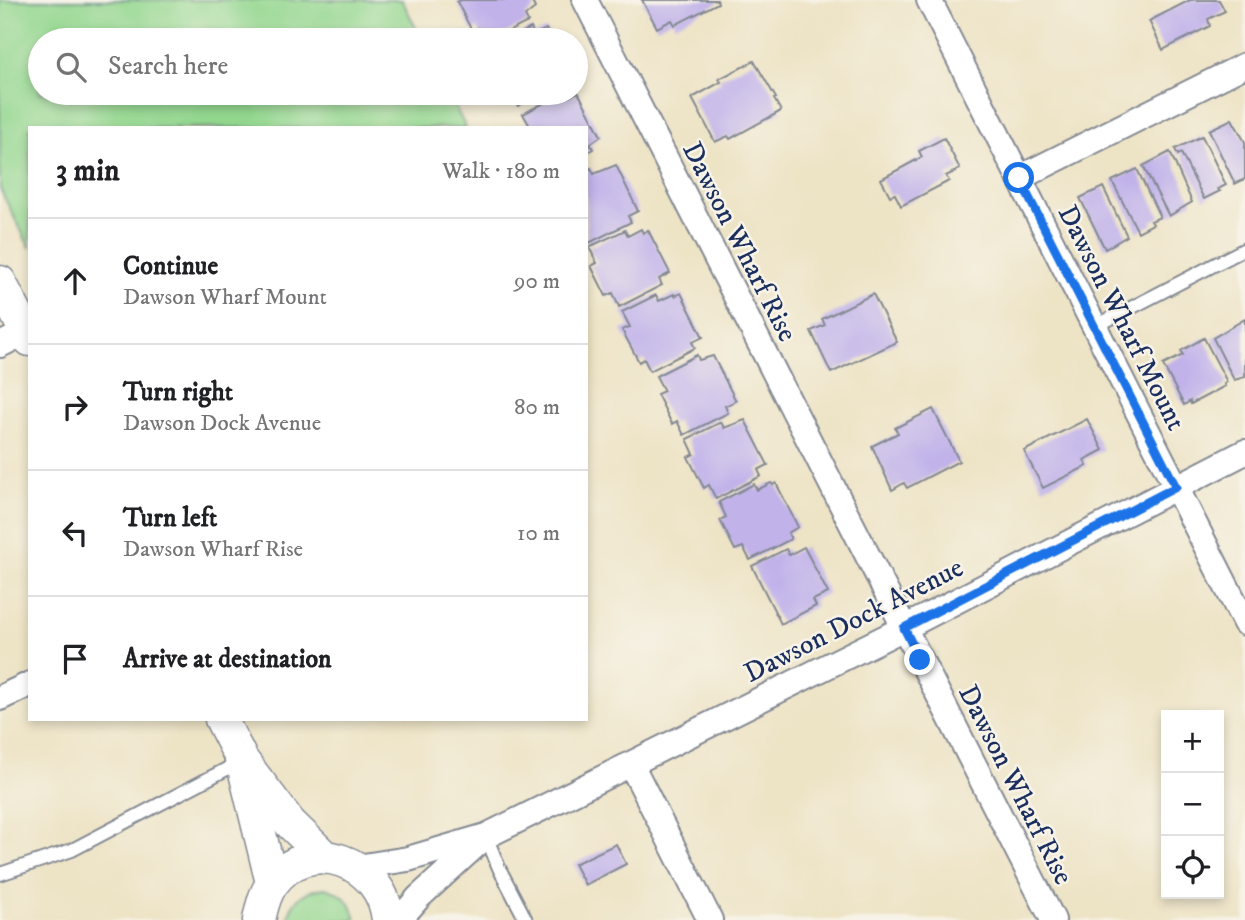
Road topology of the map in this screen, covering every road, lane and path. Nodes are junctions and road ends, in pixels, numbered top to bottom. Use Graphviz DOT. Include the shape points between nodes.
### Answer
graph roads {
  1 [pos="585,0"];
  2 [pos="929,0"];
  3 [pos="1245,65"];
  4 [pos="1019,178"];
  5 [pos="1245,249"];
  6 [pos="0,282"];
  7 [pos="1094,327"];
  8 [pos="18,339"];
  9 [pos="1245,453"];
  10 [pos="1176,487"];
  11 [pos="1245,623"];
  12 [pos="904,628"];
  13 [pos="28,685"];
  14 [pos="0,698"];
  15 [pos="222,721"];
  16 [pos="242,760"];
  17 [pos="631,764"];
  18 [pos="486,836"];
  19 [pos="325,858"];
  20 [pos="357,867"];
  21 [pos="0,873"];
  22 [pos="272,883"];
  23 [pos="260,920"];
  24 [pos="388,920"];
  25 [pos="399,920"];
  26 [pos="526,920"];
  27 [pos="710,920"];
  28 [pos="1053,920"];
  1 -- 12 [label="street, Dawson Wharf Rise"];
  2 -- 4 [label="street, Dawson Wharf Mount"];
  3 -- 4 [label="street"];
  4 -- 7 [label="street, Dawson Wharf Mount"];
  5 -- 7 [label="lane"];
  6 -- 8 [label="street"];
  7 -- 10 [label="street, Dawson Wharf Mount"];
  9 -- 10 [label="street, Dawson Dock Avenue"];
  10 -- 11 [label="street, Dawson Wharf Mount"];
  10 -- 12 [label="street, Dawson Dock Avenue"];
  12 -- 17 [label="street, Dawson Dock Avenue"];
  12 -- 28 [label="street, Dawson Wharf Rise"];
  13 -- 14 [label="street"];
  15 -- 16 [label="street"];
  16 -- 19 [label="street" via="290,823"];
  16 -- 21 [label="lane" via="72,850"];
  16 -- 22 [label="street"];
  17 -- 18 [label="street, Dawson Dock Avenue"];
  17 -- 27 [label="street"];
  18 -- 20 [label="street, Dawson Dock Avenue" via="408,859"];
  18 -- 25 [label="street, Dawson Dock Avenue"];
  18 -- 26 [label="lane"];
  19 -- 20 [label="street"];
  19 -- 22 [label="street" via="305,860"];
  20 -- 24 [label="street" via="378,886"];
  22 -- 23 [label="street"];
}
